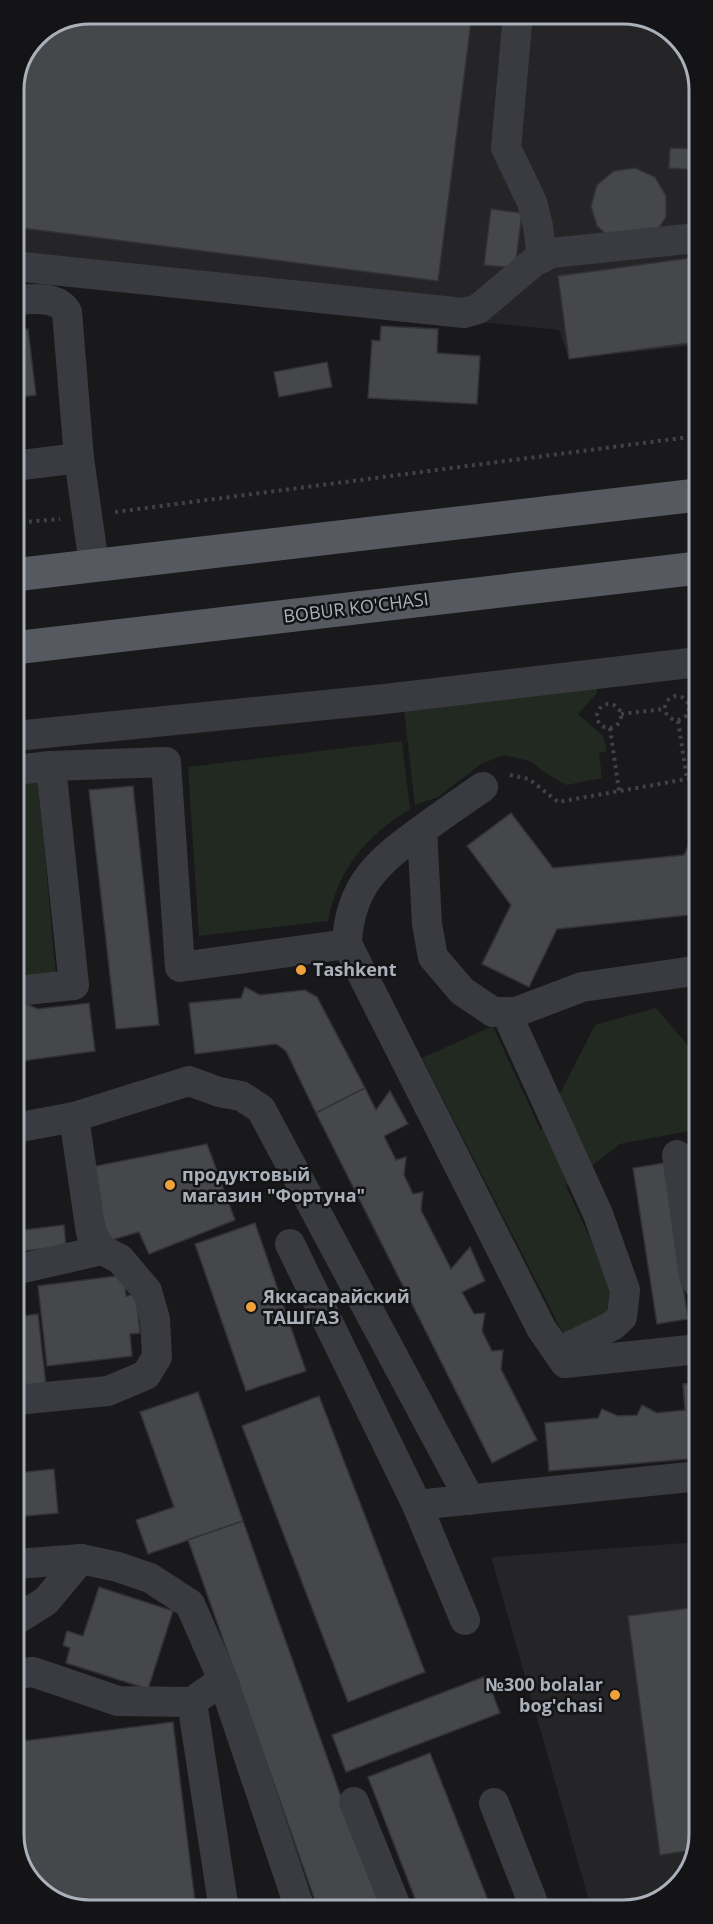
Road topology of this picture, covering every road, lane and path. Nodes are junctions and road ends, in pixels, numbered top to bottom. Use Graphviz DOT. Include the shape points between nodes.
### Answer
graph roads {
  1 [pos="517,24"];
  2 [pos="689,239"];
  3 [pos="542,258"];
  4 [pos="24,267"];
  5 [pos="24,299"];
  6 [pos="689,437"];
  7 [pos="79,458"];
  8 [pos="24,465"];
  9 [pos="689,496"];
  10 [pos="87,516"];
  11 [pos="24,522"];
  12 [pos="94,566"];
  13 [pos="689,569"];
  14 [pos="24,574"];
  15 [pos="24,647"];
  16 [pos="689,663"];
  17 [pos="689,708"];
  18 [pos="664,709"];
  19 [pos="621,714"];
  20 [pos="678,720"];
  21 [pos="610,728"];
  22 [pos="24,735"];
  23 [pos="51,766"];
  24 [pos="24,769"];
  25 [pos="687,779"];
  26 [pos="483,787"];
  27 [pos="619,791"];
  28 [pos="422,830"];
  29 [pos="347,944"];
  30 [pos="689,972"];
  31 [pos="24,990"];
  32 [pos="506,1012"];
  33 [pos="74,1117"];
  34 [pos="24,1126"];
  35 [pos="677,1155"];
  36 [pos="689,1241"];
  37 [pos="290,1244"];
  38 [pos="102,1250"];
  39 [pos="24,1268"];
  40 [pos="689,1350"];
  41 [pos="558,1352"];
  42 [pos="24,1399"];
  43 [pos="689,1477"];
  44 [pos="470,1500"];
  45 [pos="417,1505"];
  46 [pos="81,1559"];
  47 [pos="24,1563"];
  48 [pos="24,1615"];
  49 [pos="465,1620"];
  50 [pos="24,1673"];
  51 [pos="223,1680"];
  52 [pos="192,1702"];
  53 [pos="354,1802"];
  54 [pos="494,1803"];
  55 [pos="222,1900"];
  56 [pos="297,1900"];
  57 [pos="394,1900"];
  58 [pos="531,1900"];
  1 -- 3 [label="street" via="506,148 532,202"];
  2 -- 3 [label="street"];
  3 -- 4 [label="street" via="478,309 464,313"];
  5 -- 7 [label="street" via="40,298 68,312"];
  6 -- 10 [label="path"];
  7 -- 8 [label="street"];
  7 -- 10 [label="street"];
  9 -- 12 [label="main road"];
  10 -- 11 [label="path"];
  10 -- 12 [label="street"];
  12 -- 14 [label="main road"];
  13 -- 15 [label="main road, BOBUR KO'CHASI"];
  16 -- 22 [label="street"];
  17 -- 18 [label="path" via="685,699 677,696 666,701"];
  17 -- 20 [label="path" via="685,717"];
  18 -- 19 [label="path"];
  18 -- 20 [label="path" via="670,719"];
  19 -- 21 [label="path" via="617,725"];
  19 -- 21 [label="path" via="614,704 599,709 597,720"];
  20 -- 25 [label="path"];
  21 -- 27 [label="path"];
  23 -- 24 [label="street"];
  23 -- 29 [label="street" via="166,762 180,967"];
  23 -- 31 [label="street" via="74,985"];
  25 -- 27 [label="path"];
  26 -- 27 [label="path" via="506,774 529,779 558,802"];
  26 -- 28 [label="street"];
  28 -- 29 [label="street" via="375,867 353,907"];
  28 -- 32 [label="street" via="427,924 433,957 462,991 493,1012"];
  29 -- 41 [label="street" via="541,1328"];
  30 -- 32 [label="street" via="582,987 516,1012"];
  32 -- 41 [label="street" via="598,1214 625,1290 622,1317 612,1326"];
  33 -- 34 [label="street"];
  33 -- 38 [label="street" via="91,1233"];
  33 -- 44 [label="street" via="189,1081 241,1096 261,1109"];
  35 -- 36 [label="street"];
  37 -- 45 [label="street"];
  38 -- 39 [label="street"];
  38 -- 42 [label="street" via="120,1259 147,1291 155,1319 157,1357 146,1375 108,1391"];
  40 -- 41 [label="street" via="564,1363"];
  43 -- 44 [label="street"];
  44 -- 45 [label="street"];
  45 -- 49 [label="street"];
  46 -- 47 [label="street"];
  46 -- 48 [label="street" via="46,1600"];
  46 -- 51 [label="street" via="150,1578 190,1604"];
  50 -- 52 [label="street" via="33,1672 118,1701"];
  51 -- 52 [label="street"];
  51 -- 56 [label="street"];
  52 -- 55 [label="street"];
  53 -- 57 [label="street"];
  54 -- 58 [label="street"];
}
